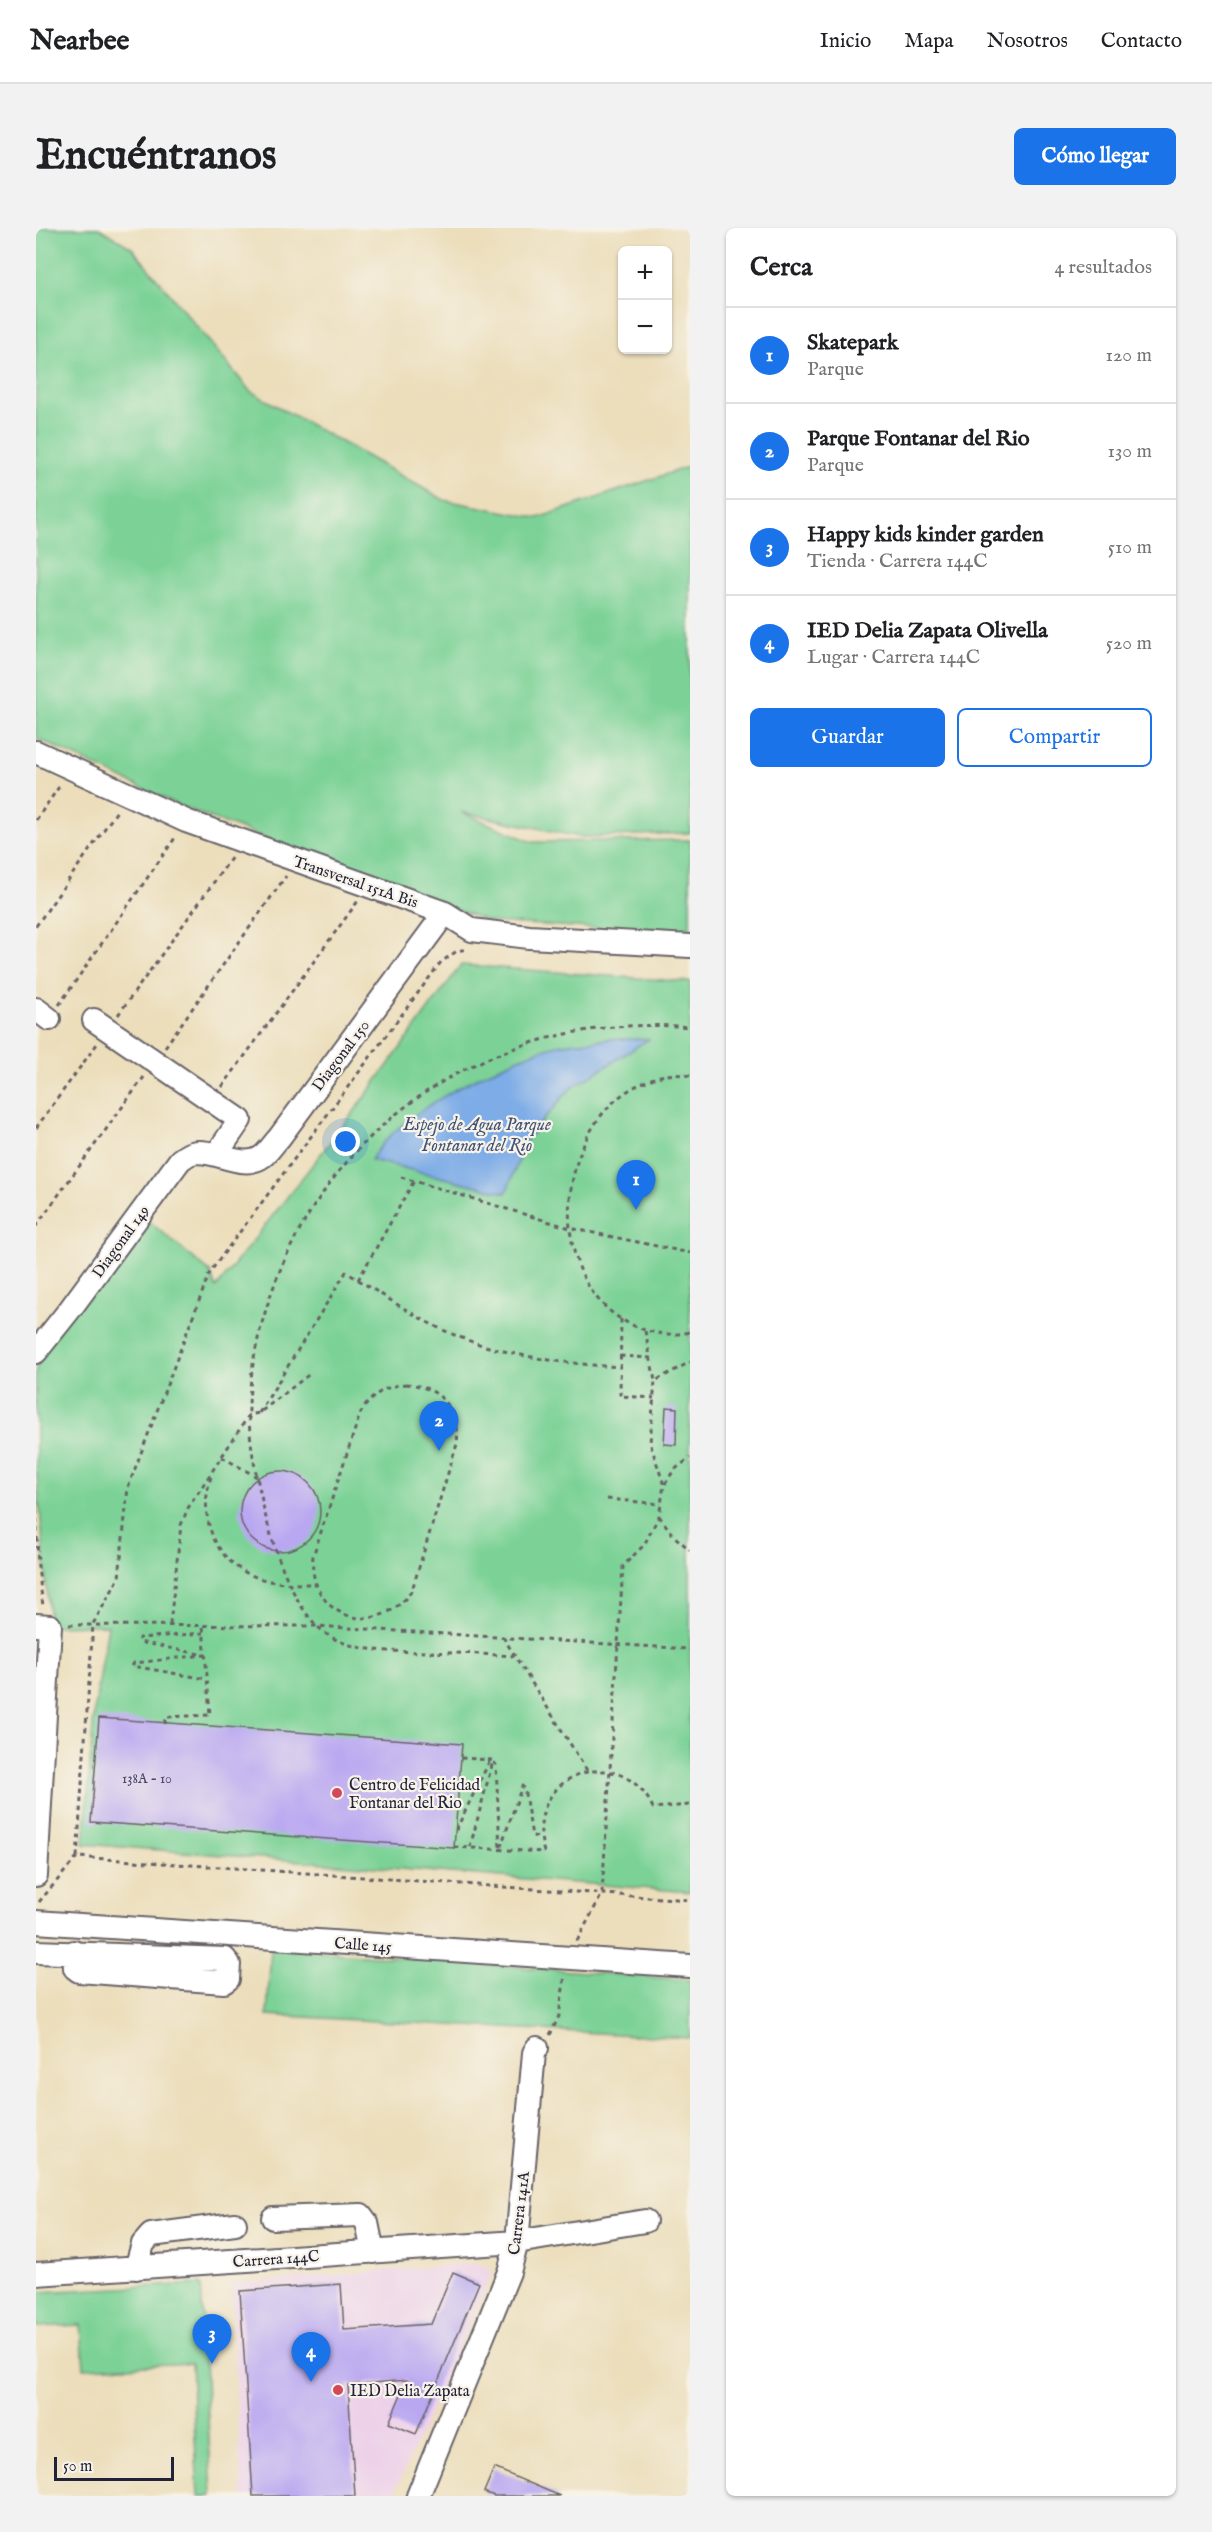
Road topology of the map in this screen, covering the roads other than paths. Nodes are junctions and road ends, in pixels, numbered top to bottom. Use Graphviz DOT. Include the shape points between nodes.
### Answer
graph roads {
  1 [pos="36,752"];
  2 [pos="445,913"];
  3 [pos="690,945"];
  4 [pos="101,1025"];
  5 [pos="216,1155"];
  6 [pos="36,1352"];
  7 [pos="43,1626"];
  8 [pos="36,1875"];
  9 [pos="36,1922"];
  10 [pos="36,1952"];
  11 [pos="74,1952"];
  12 [pos="690,1966"];
  13 [pos="537,2048"];
  14 [pos="273,2218"];
  15 [pos="645,2222"];
  16 [pos="235,2224"];
  17 [pos="517,2242"];
  18 [pos="373,2252"];
  19 [pos="136,2268"];
  20 [pos="36,2274"];
  21 [pos="418,2496"];
  1 -- 2 [label="street, Transversal 151A Bis" via="186,821"];
  2 -- 3 [label="street, Transversal 151A Bis" via="472,930 529,937"];
  2 -- 5 [label="street, Diagonal 150" via="262,1156 238,1160"];
  4 -- 5 [label="street" via="240,1120"];
  5 -- 6 [label="street, Diagonal 149" via="193,1153 180,1160"];
  7 -- 8 [label="street"];
  9 -- 12 [label="street, Calle 145"];
  10 -- 11 [label="street"];
  11 -- 11 [label="street" via="225,1959 229,1964 228,1979 224,1982 79,1971 75,1968"];
  13 -- 17 [label="street, Carrera 141A"];
  14 -- 18 [label="street" via="361,2215 367,2223"];
  15 -- 17 [label="street, Carrera 144C"];
  16 -- 19 [label="street" via="151,2235 143,2244"];
  17 -- 18 [label="street, Carrera 144C"];
  17 -- 21 [label="street, Carrera 141A" via="503,2291"];
  18 -- 19 [label="street, Carrera 144C"];
  19 -- 20 [label="street, Carrera 144C"];
}
